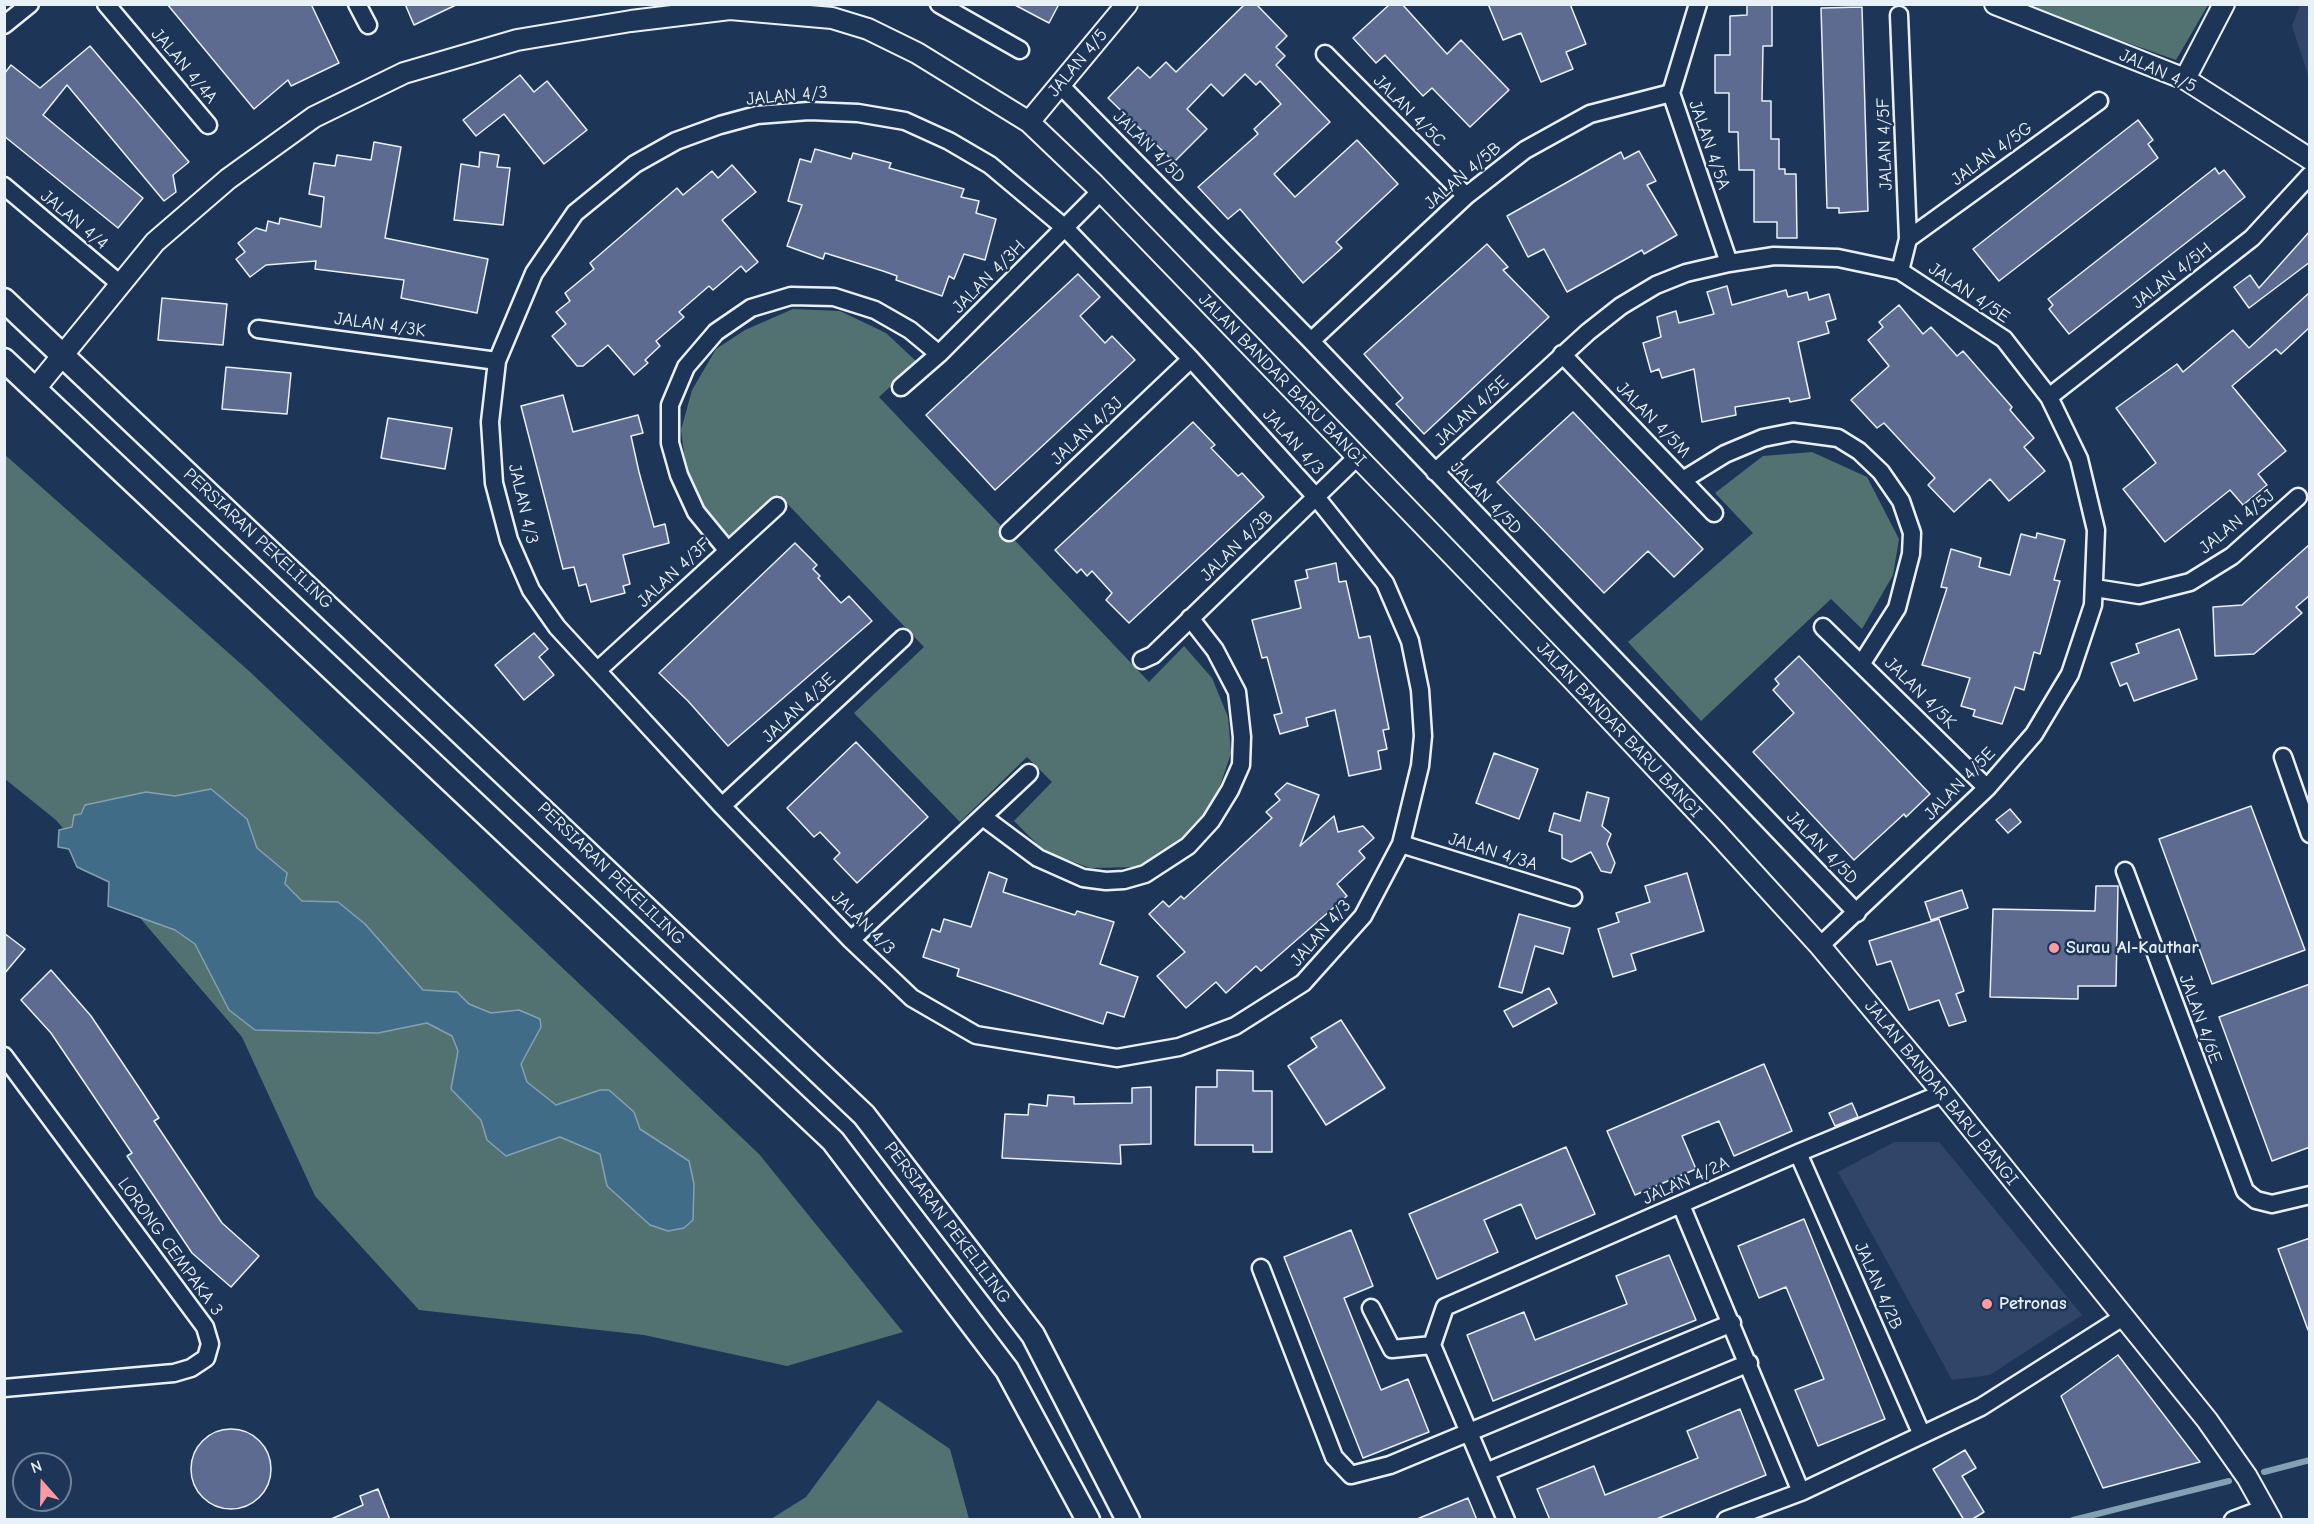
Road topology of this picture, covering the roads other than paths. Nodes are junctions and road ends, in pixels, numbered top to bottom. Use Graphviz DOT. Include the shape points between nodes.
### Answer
graph roads {
  1 [pos="30,4"];
  2 [pos="106,4"];
  3 [pos="357,4"];
  4 [pos="939,4"];
  5 [pos="1127,4"];
  6 [pos="1698,4"];
  7 [pos="1995,4"];
  8 [pos="2224,4"];
  9 [pos="731,7"];
  10 [pos="1899,15"];
  11 [pos="4,25"];
  12 [pos="368,25"];
  13 [pos="1020,50"];
  14 [pos="1325,54"];
  15 [pos="2185,79"];
  16 [pos="1060,85"];
  17 [pos="1671,93"];
  18 [pos="2098,101"];
  19 [pos="1029,122"];
  20 [pos="208,125"];
  21 [pos="2310,159"];
  22 [pos="2310,175"];
  23 [pos="4,186"];
  24 [pos="1101,191"];
  25 [pos="1466,196"];
  26 [pos="1065,228"];
  27 [pos="1908,239"];
  28 [pos="1729,263"];
  29 [pos="1900,271"];
  30 [pos="119,284"];
  31 [pos="4,300"];
  32 [pos="258,329"];
  33 [pos="1311,341"];
  34 [pos="62,353"];
  35 [pos="939,354"];
  36 [pos="1562,354"];
  37 [pos="1191,359"];
  38 [pos="4,360"];
  39 [pos="497,361"];
  40 [pos="901,387"];
  41 [pos="35,389"];
  42 [pos="2049,397"];
  43 [pos="1356,458"];
  44 [pos="1435,472"];
  45 [pos="1683,480"];
  46 [pos="1316,497"];
  47 [pos="2298,497"];
  48 [pos="777,506"];
  49 [pos="1714,513"];
  50 [pos="1009,532"];
  51 [pos="728,550"];
  52 [pos="2095,588"];
  53 [pos="1190,618"];
  54 [pos="1823,627"];
  55 [pos="903,638"];
  56 [pos="1142,660"];
  57 [pos="1862,663"];
  58 [pos="598,670"];
  59 [pos="2283,757"];
  60 [pos="1029,773"];
  61 [pos="1987,788"];
  62 [pos="722,806"];
  63 [pos="983,817"];
  64 [pos="2310,834"];
  65 [pos="1401,844"];
  66 [pos="2125,871"];
  67 [pos="1573,897"];
  68 [pos="1857,913"];
  69 [pos="850,940"];
  70 [pos="1820,946"];
  71 [pos="4,1056"];
  72 [pos="1943,1093"];
  73 [pos="1798,1153"];
  74 [pos="2310,1195"];
  75 [pos="1681,1205"];
  76 [pos="1261,1268"];
  77 [pos="1371,1308"];
  78 [pos="2123,1317"];
  79 [pos="1732,1323"];
  80 [pos="1432,1345"];
  81 [pos="1749,1363"];
  82 [pos="4,1388"];
  83 [pos="1469,1432"];
  84 [pos="1923,1434"];
  85 [pos="1486,1472"];
  86 [pos="1801,1492"];
  87 [pos="2268,1514"];
  88 [pos="1088,1520"];
  89 [pos="1128,1520"];
  90 [pos="1506,1520"];
  91 [pos="1726,1520"];
  92 [pos="2233,1520"];
  1 -- 11 [label="street"];
  2 -- 20 [label="street, JALAN 4/4A"];
  3 -- 12 [label="street"];
  4 -- 13 [label="street"];
  5 -- 16 [label="street, JALAN 4/5"];
  6 -- 17 [label="street, JALAN 4/5A"];
  7 -- 15 [label="street, JALAN 4/5"];
  8 -- 15 [label="street"];
  9 -- 19 [label="street, JALAN BANDAR BARU BANGI" via="832,18 868,29 917,53"];
  9 -- 30 [label="street, JALAN BANDAR BARU BANGI" via="517,40 404,73 314,117 228,179 155,242"];
  10 -- 27 [label="street, JALAN 4/5F"];
  14 -- 25 [label="street, JALAN 4/5C"];
  15 -- 21 [label="street, JALAN 4/5"];
  16 -- 19 [label="street, JALAN 4/5"];
  16 -- 33 [label="street, JALAN 4/5D"];
  17 -- 25 [label="street, JALAN 4/5B" via="1590,114 1525,150"];
  17 -- 28 [label="street, JALAN 4/5A"];
  18 -- 27 [label="street, JALAN 4/5G"];
  19 -- 24 [label="street, JALAN BANDAR BARU BANGI"];
  22 -- 42 [label="street, JALAN 4/5H" via="2252,238"];
  23 -- 30 [label="street, JALAN 4/4"];
  24 -- 26 [label="street, JALAN 4/3H"];
  24 -- 43 [label="street, JALAN BANDAR BARU BANGI"];
  25 -- 33 [label="street, JALAN 4/5B"];
  26 -- 35 [label="street, JALAN 4/3H"];
  26 -- 37 [label="street, JALAN 4/3"];
  26 -- 39 [label="street, JALAN 4/3" via="990,165 905,121 858,113 809,111 757,115 676,141 635,164 575,213 534,273"];
  27 -- 29 [label="street, JALAN 4/5F"];
  28 -- 29 [label="street, JALAN 4/5E" via="1774,256 1838,258"];
  28 -- 36 [label="street, JALAN 4/5E" via="1656,285 1622,306"];
  29 -- 42 [label="street, JALAN 4/5E" via="2004,339"];
  30 -- 34 [label="street, JALAN BANDAR BARU BANGI"];
  31 -- 34 [label="main road, PERSIARAN PEKELILING"];
  32 -- 39 [label="street, JALAN 4/3K"];
  33 -- 44 [label="street, JALAN 4/5D"];
  34 -- 41 [label="street, JALAN BANDAR BARU BANGI"];
  34 -- 89 [label="main road, PERSIARAN PEKELILING" via="864,1115 1033,1335"];
  35 -- 40 [label="street, JALAN 4/3H"];
  35 -- 51 [label="street" via="910,330 875,310 834,297 791,296 751,308 716,332 686,367 670,405 670,443 679,476 696,512"];
  36 -- 44 [label="street, JALAN 4/5E"];
  36 -- 45 [label="street, JALAN 4/5M"];
  37 -- 46 [label="street, JALAN 4/3"];
  37 -- 50 [label="street, JALAN 4/3J"];
  38 -- 41 [label="main road"];
  39 -- 58 [label="street, JALAN 4/3" via="491,432 495,483 509,540 531,590 557,627"];
  41 -- 88 [label="main road" via="833,1141 1007,1370"];
  42 -- 52 [label="street, JALAN 4/5E" via="2079,459 2094,521"];
  43 -- 46 [label="street, JALAN 4/3B"];
  43 -- 70 [label="street, JALAN BANDAR BARU BANGI" via="1572,679"];
  44 -- 68 [label="street, JALAN 4/5D"];
  45 -- 49 [label="street, JALAN 4/5M"];
  45 -- 57 [label="street" via="1744,446 1793,432 1838,438 1881,472 1901,501 1912,533 1911,554 1897,608"];
  46 -- 53 [label="street, JALAN 4/3B"];
  46 -- 65 [label="street, JALAN 4/3" via="1385,583 1410,641 1420,690 1423,736 1420,766"];
  47 -- 52 [label="street, JALAN 4/5J" via="2232,556 2190,582 2139,595"];
  48 -- 51 [label="street, JALAN 4/3F"];
  51 -- 58 [label="street, JALAN 4/3F"];
  52 -- 61 [label="street, JALAN 4/5E" via="2070,674 2034,734"];
  53 -- 56 [label="street, JALAN 4/3B" via="1153,655"];
  53 -- 63 [label="street" via="1215,650 1237,692 1242,737 1241,765 1230,790 1211,821 1188,846 1145,874 1124,880 1083,878 1038,858"];
  54 -- 57 [label="street, JALAN 4/5K"];
  55 -- 62 [label="street, JALAN 4/3E"];
  57 -- 61 [label="street, JALAN 4/5K"];
  58 -- 62 [label="street, JALAN 4/3"];
  59 -- 64 [label="street"];
  60 -- 63 [label="street"];
  61 -- 68 [label="street, JALAN 4/5E"];
  62 -- 69 [label="street, JALAN 4/3"];
  63 -- 69 [label="street"];
  65 -- 67 [label="street, JALAN 4/3A"];
  65 -- 69 [label="street, JALAN 4/3" via="1363,916 1303,983 1235,1026 1179,1047 1117,1058 976,1035 912,999"];
  66 -- 74 [label="street, JALAN 4/6E" via="2245,1191 2256,1200 2272,1204"];
  68 -- 70 [label="street, JALAN 4/5E"];
  70 -- 72 [label="street, JALAN BANDAR BARU BANGI"];
  71 -- 82 [label="street, LORONG CEMPAKA 3" via="205,1327 210,1344 206,1358 174,1373"];
  72 -- 73 [label="street, JALAN 4/2A"];
  72 -- 78 [label="street, JALAN BANDAR BARU BANGI"];
  73 -- 75 [label="street, JALAN 4/2A"];
  73 -- 84 [label="street, JALAN 4/2B"];
  75 -- 79 [label="street"];
  75 -- 80 [label="street, JALAN 4/2A" via="1444,1307"];
  76 -- 83 [label="street" via="1334,1457 1351,1475 1390,1466"];
  77 -- 80 [label="street" via="1392,1349"];
  78 -- 84 [label="street" via="1981,1407"];
  78 -- 87 [label="street, JALAN BANDAR BARU BANGI" via="2207,1420"];
  79 -- 81 [label="street"];
  79 -- 83 [label="street"];
  80 -- 83 [label="street"];
  81 -- 85 [label="street"];
  81 -- 86 [label="street"];
  83 -- 85 [label="street"];
  84 -- 86 [label="street"];
  85 -- 90 [label="street"];
  86 -- 91 [label="street"];
  87 -- 92 [label="street"];
}
